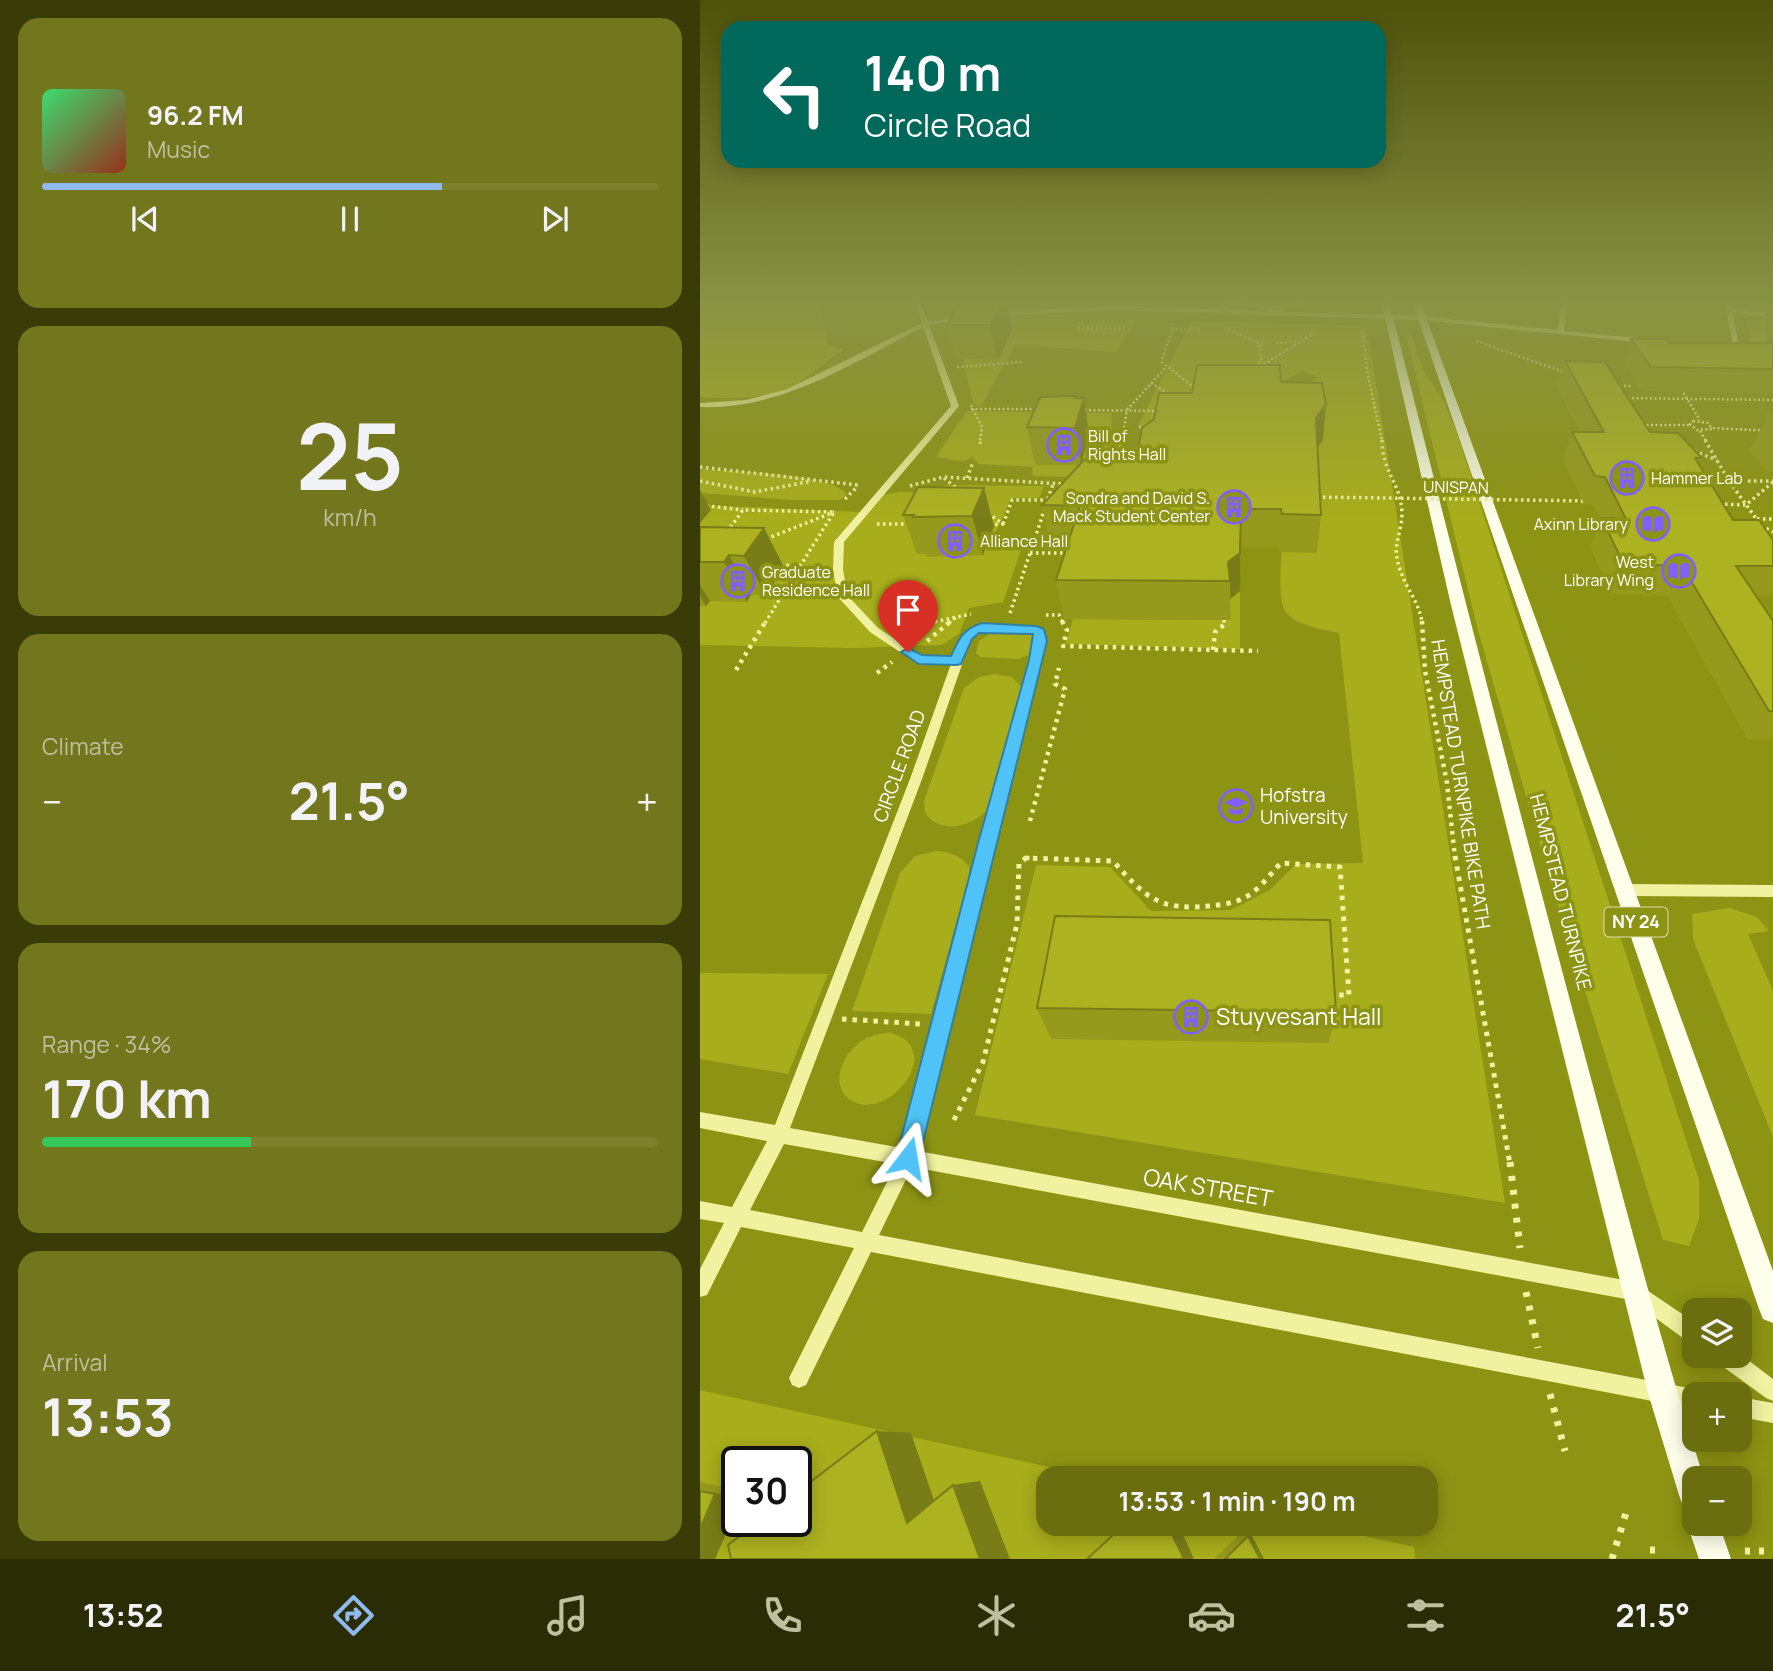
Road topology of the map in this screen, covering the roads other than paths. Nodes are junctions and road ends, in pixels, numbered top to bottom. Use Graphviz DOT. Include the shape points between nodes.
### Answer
graph roads {
  1 [pos="825,374"];
  2 [pos="943,374"];
  3 [pos="1403,374"];
  4 [pos="1442,374"];
  5 [pos="700,405"];
  6 [pos="956,661"];
  7 [pos="1625,890"];
  8 [pos="1773,891"];
  9 [pos="824,1018"];
  10 [pos="700,1120"];
  11 [pos="780,1133"];
  12 [pos="908,1158"];
  13 [pos="700,1210"];
  14 [pos="737,1216"];
  15 [pos="867,1241"];
  16 [pos="700,1288"];
  17 [pos="1635,1292"];
  18 [pos="1773,1309"];
  19 [pos="1682,1325"];
  20 [pos="1741,1368"];
  21 [pos="799,1378"];
  22 [pos="1773,1391"];
  23 [pos="1662,1393"];
  24 [pos="1682,1397"];
  25 [pos="1752,1409"];
  26 [pos="1773,1413"];
  27 [pos="1685,1466"];
  28 [pos="1713,1536"];
  29 [pos="1730,1555"];
  1 -- 5 [label="street" via="790,391 736,406"];
  2 -- 6 [label="street" via="955,406 839,542 838,570 843,597 874,631 919,659"];
  3 -- 17 [label="main road, HEMPSTEAD TURNPIKE" via="1458,605"];
  4 -- 7 [label="main road, NY 24"];
  6 -- 9 [label="street, CIRCLE ROAD"];
  6 -- 12 [label="street, CIRCLE ROAD" via="974,630 1039,632 1036,660"];
  7 -- 8 [label="street"];
  7 -- 18 [label="main road, NY 24"];
  9 -- 11 [label="street, CIRCLE ROAD"];
  10 -- 11 [label="street, OAK STREET"];
  11 -- 12 [label="street, OAK STREET"];
  11 -- 14 [label="street"];
  12 -- 15 [label="street, CIRCLE ROAD"];
  12 -- 17 [label="street, OAK STREET"];
  13 -- 14 [label="street"];
  14 -- 15 [label="street"];
  14 -- 16 [label="street"];
  15 -- 21 [label="street, CIRCLE ROAD"];
  15 -- 23 [label="street"];
  17 -- 19 [label="street, OAK STREET"];
  17 -- 23 [label="main road, HEMPSTEAD TURNPIKE"];
  20 -- 22 [label="street"];
  23 -- 24 [label="street"];
  23 -- 27 [label="main road, HEMPSTEAD TURNPIKE"];
  25 -- 26 [label="street"];
  28 -- 29 [label="main road"];
}
